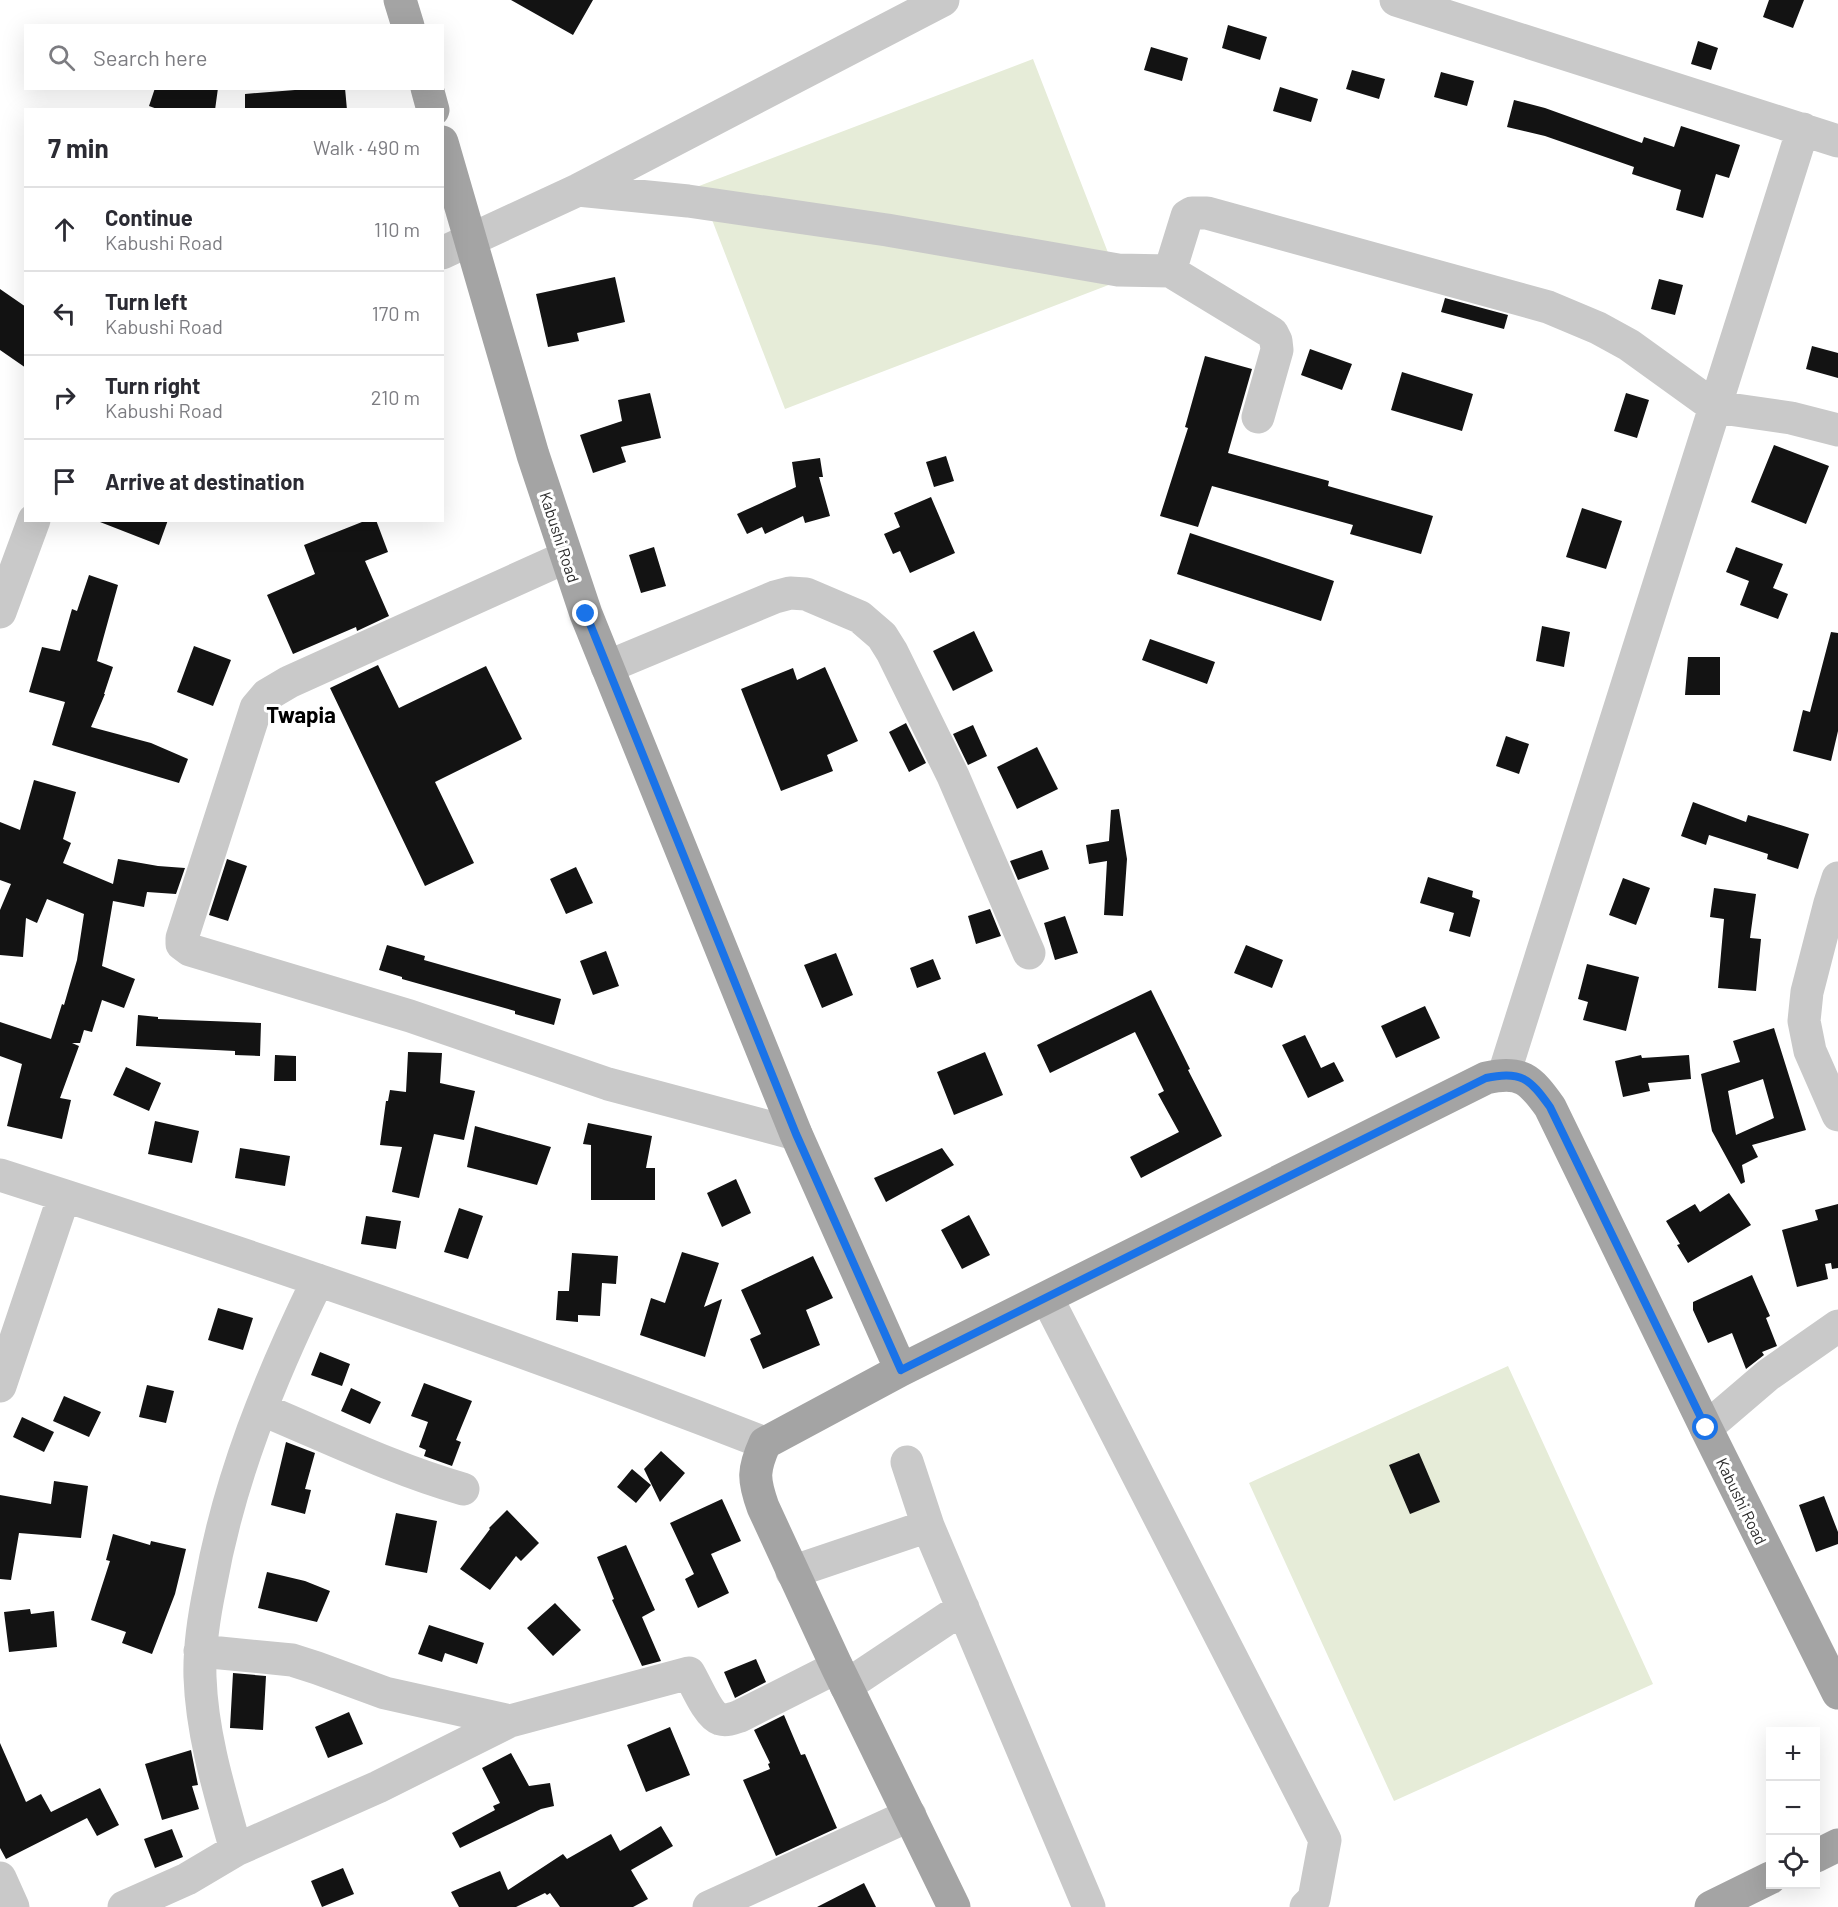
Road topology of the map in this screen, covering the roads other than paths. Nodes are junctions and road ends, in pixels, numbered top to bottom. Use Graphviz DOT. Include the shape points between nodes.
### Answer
graph roads {
  1 [pos="400,0"];
  2 [pos="943,0"];
  3 [pos="1396,0"];
  4 [pos="407,24"];
  5 [pos="428,90"];
  6 [pos="432,108"];
  7 [pos="1828,133"];
  8 [pos="444,156"];
  9 [pos="578,190"];
  10 [pos="457,246"];
  11 [pos="1170,271"];
  12 [pos="1715,407"];
  13 [pos="1258,417"];
  14 [pos="1838,430"];
  15 [pos="33,522"];
  16 [pos="566,557"];
  17 [pos="0,612"];
  18 [pos="607,667"];
  19 [pos="1838,878"];
  20 [pos="1029,954"];
  21 [pos="1828,1067"];
  22 [pos="1503,1074"];
  23 [pos="1838,1115"];
  24 [pos="796,1134"];
  25 [pos="0,1175"];
  26 [pos="64,1196"];
  27 [pos="318,1280"];
  28 [pos="1047,1298"];
  29 [pos="1838,1326"];
  30 [pos="901,1370"];
  31 [pos="0,1386"];
  32 [pos="261,1409"];
  33 [pos="1706,1428"];
  34 [pos="765,1443"];
  35 [pos="907,1462"];
  36 [pos="463,1489"];
  37 [pos="928,1526"];
  38 [pos="792,1572"];
  39 [pos="963,1608"];
  40 [pos="200,1651"];
  41 [pos="842,1676"];
  42 [pos="1838,1693"];
  43 [pos="510,1722"];
  44 [pos="909,1815"];
  45 [pos="1838,1845"];
  46 [pos="236,1850"];
  47 [pos="1820,1854"];
  48 [pos="0,1878"];
  49 [pos="1766,1880"];
  50 [pos="13,1907"];
  51 [pos="124,1907"];
  52 [pos="709,1907"];
  53 [pos="954,1907"];
  54 [pos="1089,1907"];
  55 [pos="1306,1907"];
  56 [pos="1711,1907"];
  1 -- 4 [label="main road"];
  2 -- 9 [label="street"];
  3 -- 7 [label="street"];
  5 -- 6 [label="main road"];
  7 -- 12 [label="street"];
  8 -- 10 [label="main road, Kabushi Road"];
  9 -- 10 [label="street"];
  9 -- 11 [label="street" via="688,201 887,230 1118,270"];
  10 -- 16 [label="main road, Kabushi Road"];
  11 -- 12 [label="street" via="1187,216 1207,213 1548,307 1629,345"];
  11 -- 13 [label="street" via="1272,333 1277,350"];
  12 -- 14 [label="street" via="1791,418"];
  12 -- 22 [label="street"];
  15 -- 17 [label="street"];
  16 -- 18 [label="main road, Kabushi Road"];
  16 -- 24 [label="street" via="267,695 256,708 182,944 190,950 410,1016 608,1084"];
  18 -- 20 [label="street" via="790,593 806,594 860,617 882,636 892,652 953,776"];
  18 -- 24 [label="main road, Kabushi Road"];
  19 -- 21 [label="street" via="1807,992 1804,1021 1810,1051"];
  21 -- 23 [label="street"];
  22 -- 28 [label="main road" via="1486,1078"];
  22 -- 33 [label="main road, Kabushi Road" via="1520,1077 1535,1086 1550,1107"];
  24 -- 30 [label="main road, Kabushi Road"];
  25 -- 26 [label="street"];
  26 -- 27 [label="street"];
  26 -- 31 [label="street"];
  27 -- 32 [label="street" via="283,1351"];
  27 -- 34 [label="street" via="641,1394"];
  28 -- 30 [label="main road"];
  28 -- 55 [label="street" via="1325,1840 1314,1899"];
  29 -- 33 [label="street" via="1768,1375"];
  30 -- 34 [label="main road"];
  32 -- 36 [label="street" via="373,1459"];
  32 -- 40 [label="street" via="231,1492"];
  33 -- 42 [label="main road, Kabushi Road"];
  34 -- 38 [label="main road" via="756,1463 755,1486"];
  35 -- 37 [label="street"];
  37 -- 38 [label="street"];
  37 -- 39 [label="street"];
  38 -- 41 [label="main road"];
  39 -- 41 [label="street"];
  39 -- 54 [label="street"];
  40 -- 43 [label="street" via="292,1660 385,1694"];
  40 -- 46 [label="street" via="204,1719"];
  41 -- 43 [label="street" via="729,1719 719,1719 711,1713 689,1674"];
  41 -- 44 [label="main road"];
  43 -- 46 [label="street" via="378,1787"];
  44 -- 52 [label="street"];
  44 -- 53 [label="main road"];
  45 -- 47 [label="main road"];
  46 -- 51 [label="street" via="187,1879"];
  48 -- 50 [label="street"];
  49 -- 56 [label="main road"];
}
